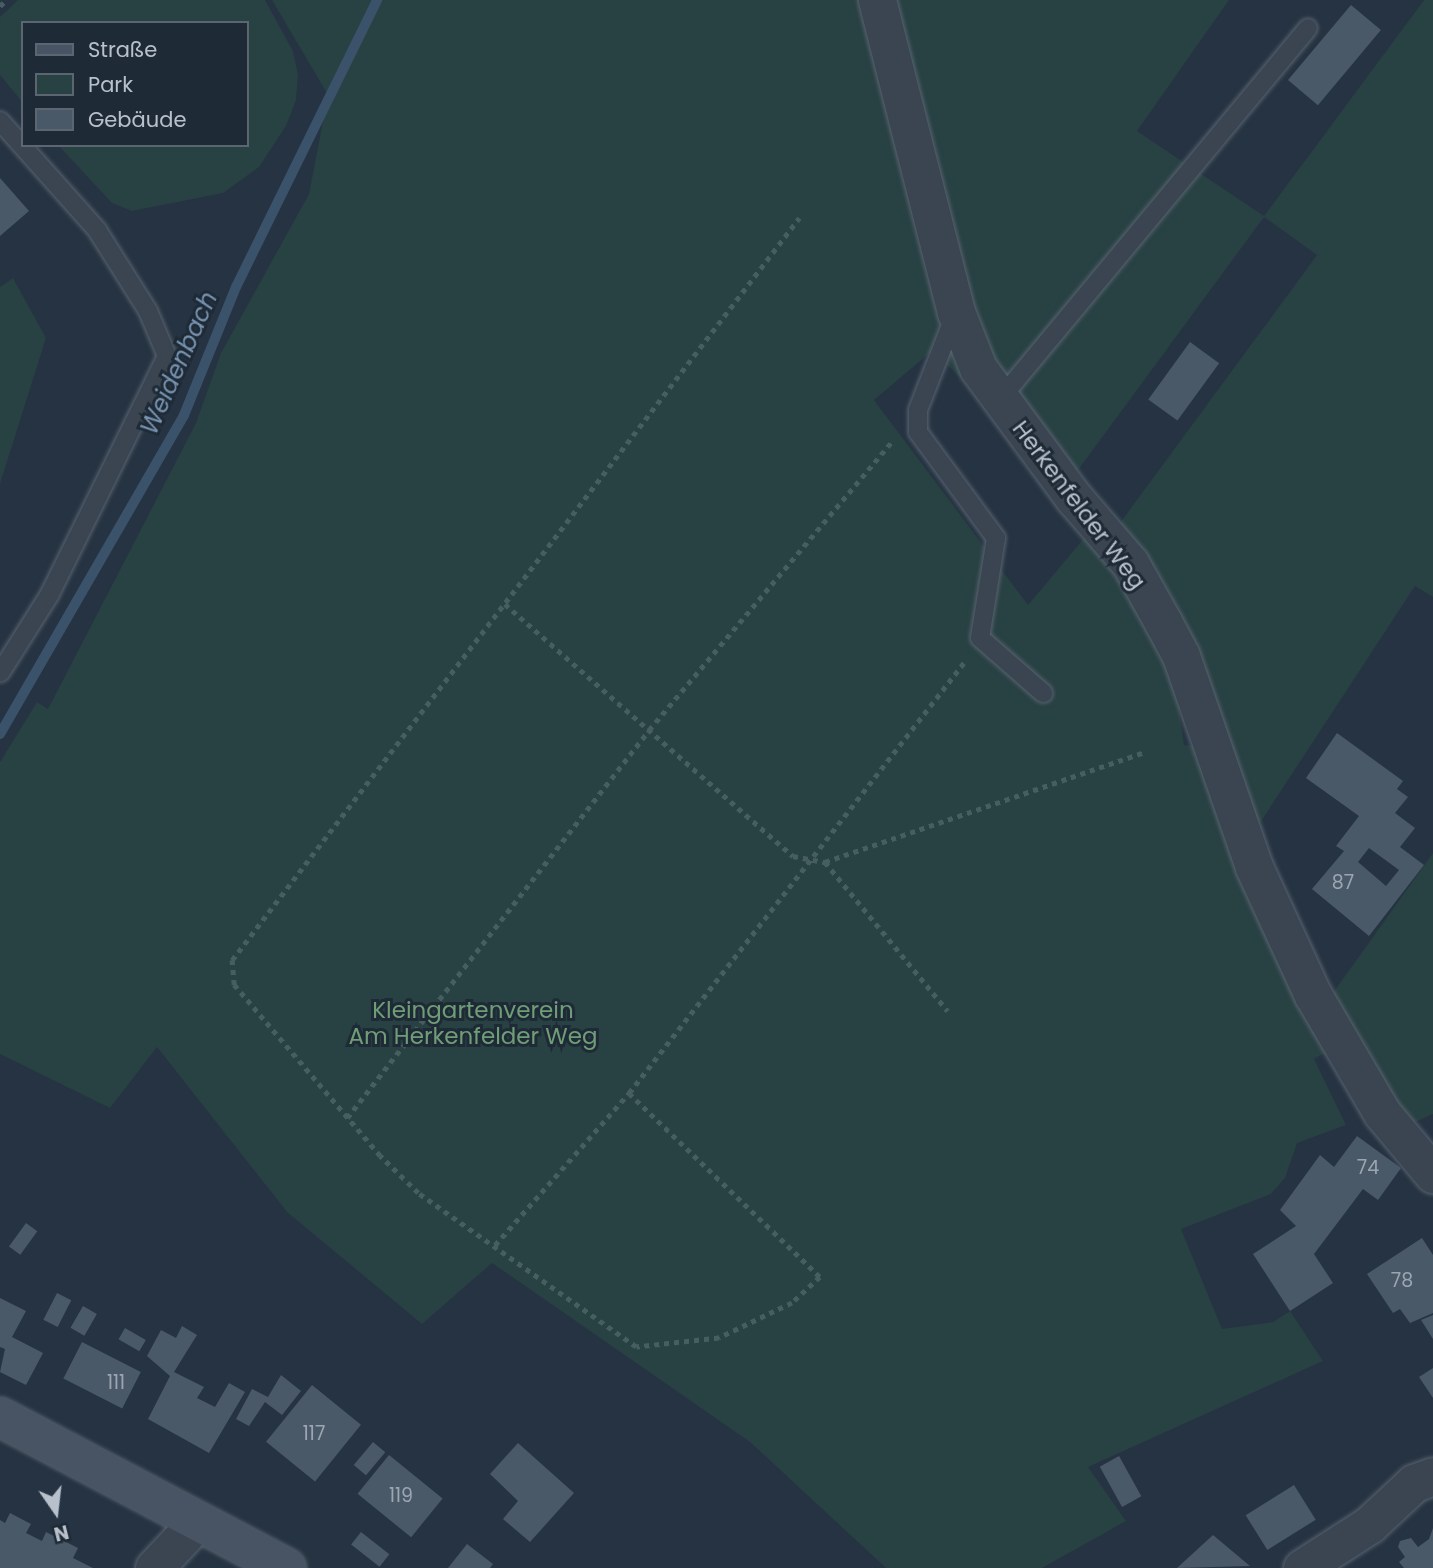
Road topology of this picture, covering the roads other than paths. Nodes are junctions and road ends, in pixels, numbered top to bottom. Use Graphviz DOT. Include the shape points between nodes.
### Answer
graph roads {
  1 [pos="877,0"];
  2 [pos="1308,28"];
  3 [pos="0,121"];
  4 [pos="21,145"];
  5 [pos="23,147"];
  6 [pos="956,312"];
  7 [pos="1000,399"];
  8 [pos="0,673"];
  9 [pos="1043,693"];
  10 [pos="1433,1174"];
  11 [pos="0,1417"];
  12 [pos="1433,1475"];
  13 [pos="198,1521"];
  14 [pos="155,1568"];
  15 [pos="287,1568"];
  16 [pos="1302,1568"];
  1 -- 6 [label="street, Herkenfelder Weg"];
  2 -- 7 [label="lane"];
  3 -- 4 [label="lane"];
  5 -- 8 [label="lane" via="97,230 148,311 167,356 50,594"];
  6 -- 7 [label="street, Herkenfelder Weg" via="978,368"];
  6 -- 9 [label="lane" via="918,410 918,432 996,537 980,638"];
  7 -- 10 [label="street, Herkenfelder Weg" via="1130,563 1163,622 1181,656 1254,867 1312,995 1382,1113"];
  11 -- 13 [label="main road"];
  12 -- 16 [label="street" via="1414,1483 1369,1525"];
  13 -- 14 [label="street"];
  13 -- 15 [label="main road"];
}
